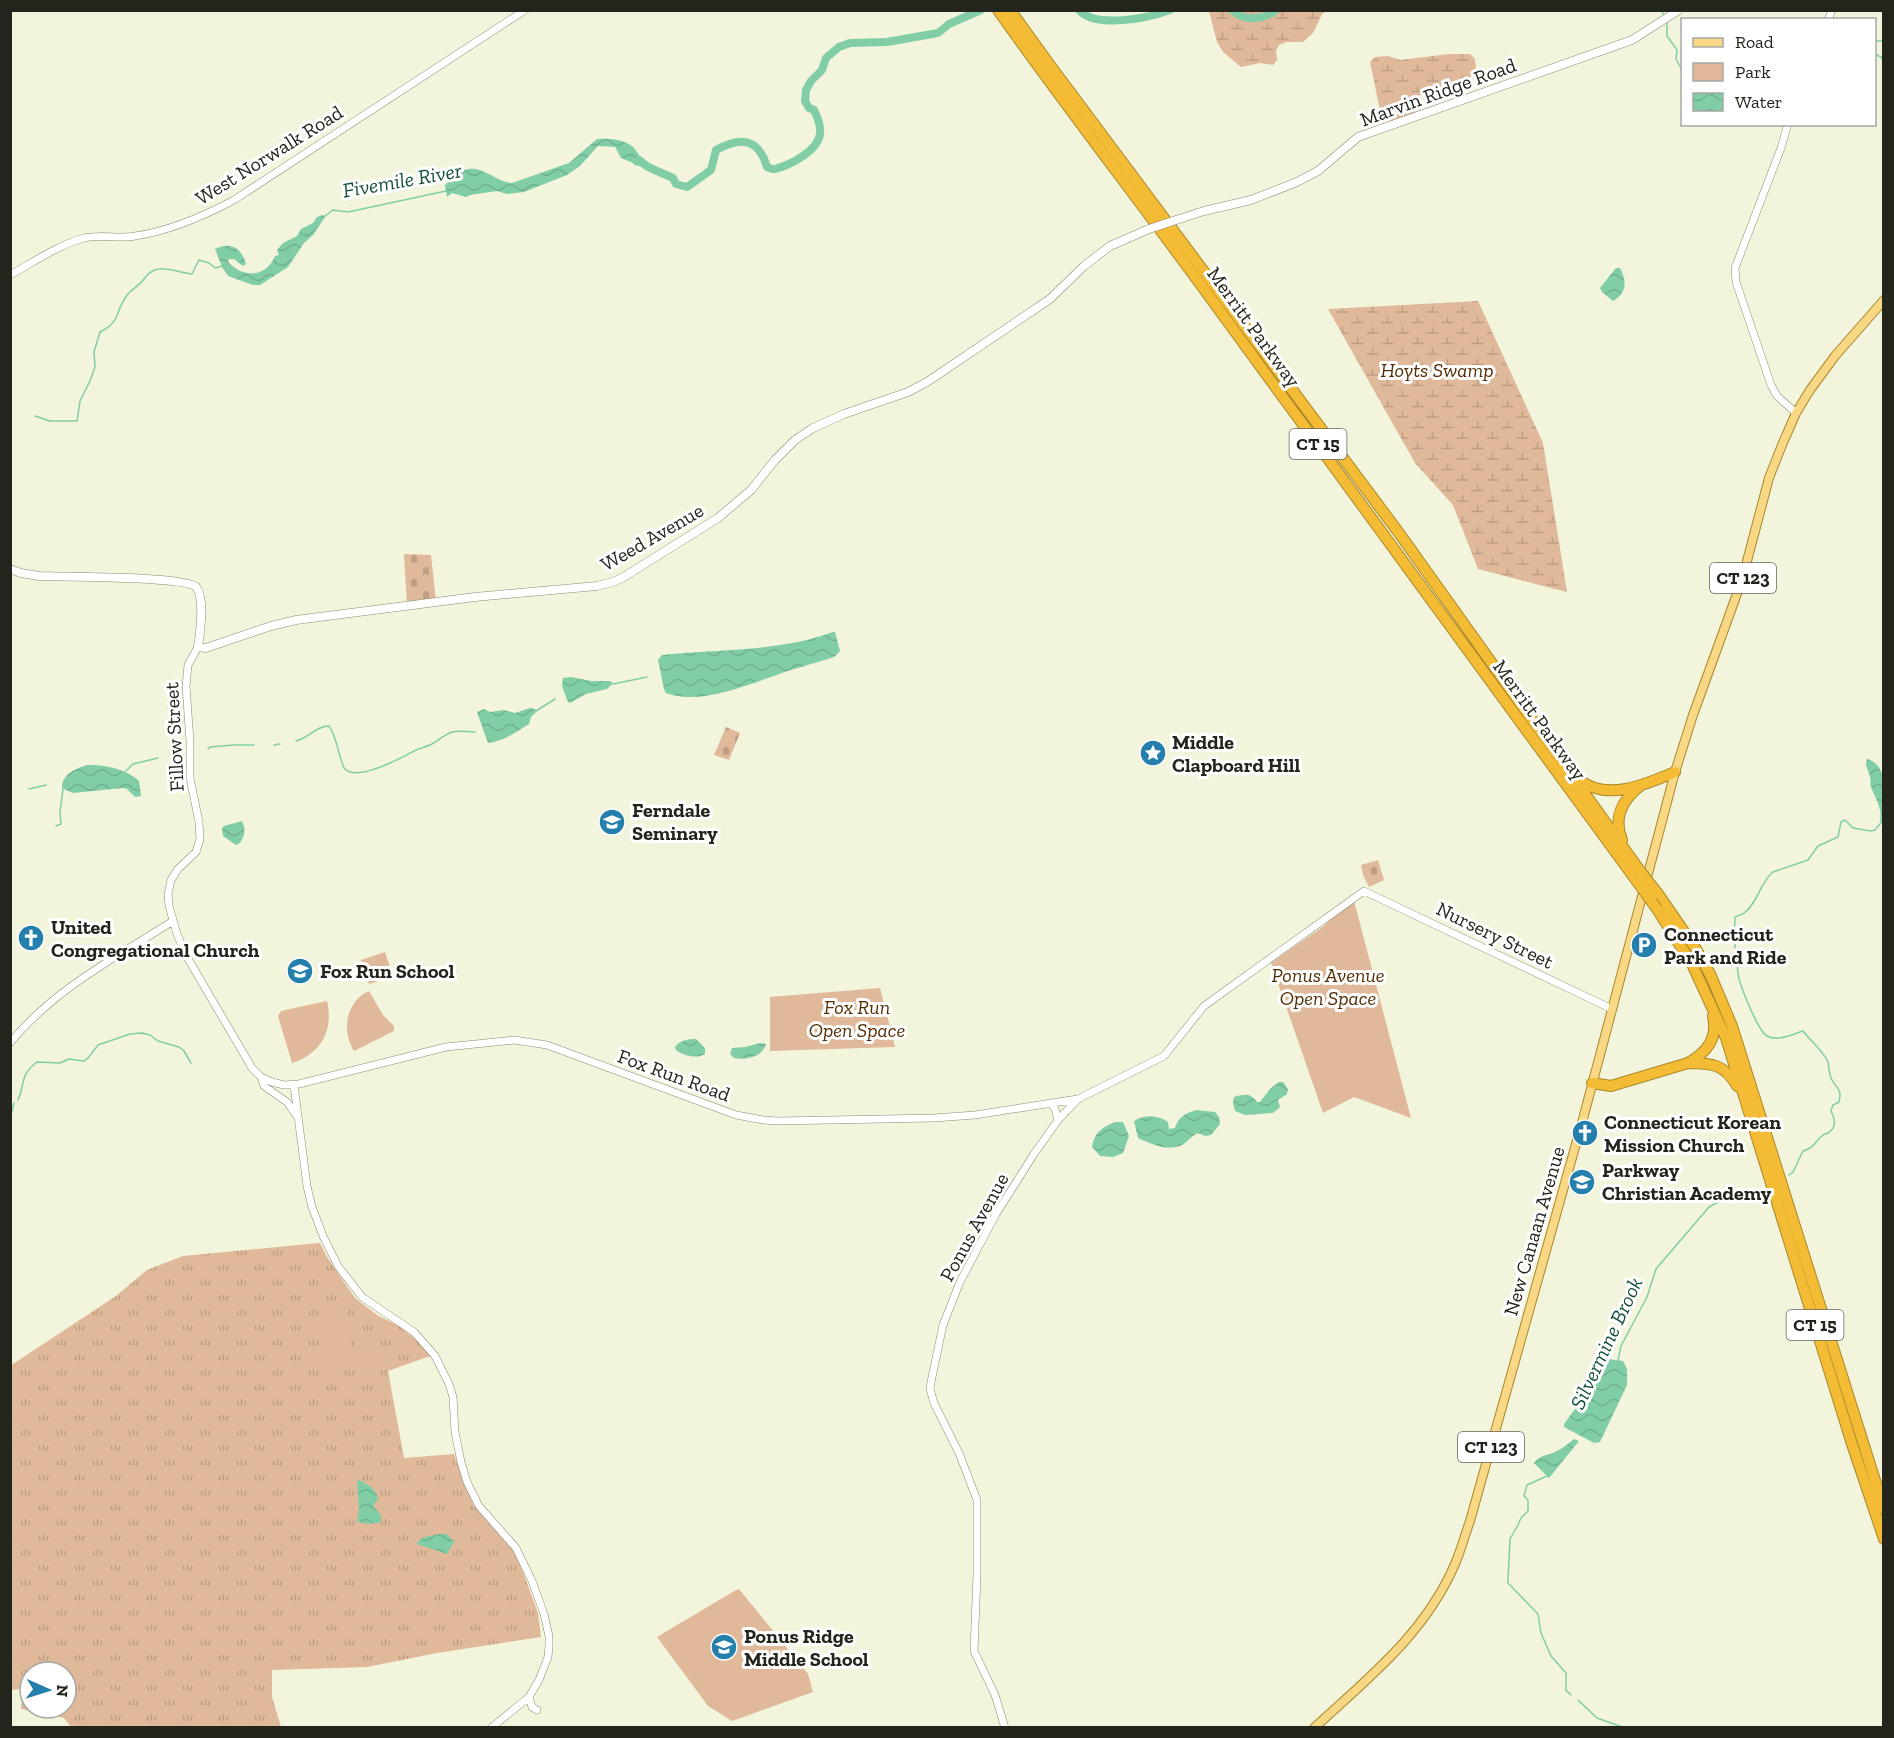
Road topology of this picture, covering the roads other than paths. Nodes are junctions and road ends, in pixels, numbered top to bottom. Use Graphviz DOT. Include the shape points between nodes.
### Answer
graph roads {
  1 [pos="525,10"];
  2 [pos="998,10"];
  3 [pos="1011,10"];
  4 [pos="1679,10"];
  5 [pos="1787,126"];
  6 [pos="10,275"];
  7 [pos="1056,293"];
  8 [pos="1884,300"];
  9 [pos="1796,413"];
  10 [pos="10,569"];
  11 [pos="198,647"];
  12 [pos="1559,758"];
  13 [pos="1675,772"];
  14 [pos="1642,784"];
  15 [pos="1628,854"];
  16 [pos="1638,875"];
  17 [pos="1364,891"];
  18 [pos="173,921"];
  19 [pos="1708,995"];
  20 [pos="1612,1009"];
  21 [pos="10,1043"];
  22 [pos="1688,1063"];
  23 [pos="261,1077"];
  24 [pos="1592,1083"];
  25 [pos="279,1084"];
  26 [pos="294,1085"];
  27 [pos="279,1097"];
  28 [pos="1078,1099"];
  29 [pos="1051,1103"];
  30 [pos="1748,1111"];
  31 [pos="297,1117"];
  32 [pos="1058,1120"];
  33 [pos="1884,1509"];
  34 [pos="1884,1539"];
  35 [pos="529,1697"];
  36 [pos="537,1710"];
  37 [pos="491,1728"];
  38 [pos="1005,1728"];
  39 [pos="1314,1728"];
  1 -- 6 [label="street, West Norwalk Road" via="206,216 133,237 86,237 51,251"];
  2 -- 16 [label="highway, Merritt Parkway / CT 15" via="1525,731"];
  3 -- 12 [label="highway, Merritt Parkway / CT 15" via="1399,533"];
  4 -- 7 [label="main road, Marvin Ridge Road, bridge" via="1632,40 1358,137 1313,174 1290,185 1149,229 1110,246"];
  5 -- 9 [label="street" via="1735,268 1771,385"];
  7 -- 11 [label="main road, Weed Avenue" via="918,387 826,421 802,435 727,511 613,582 296,620 210,647"];
  8 -- 9 [label="main road, CT 123" via="1821,373"];
  9 -- 13 [label="main road, New Canaan Avenue / CT 123" via="1773,468 1742,580"];
  10 -- 11 [label="main road, Fillow Street" via="39,576 191,584 201,597"];
  11 -- 18 [label="street, Fillow Street" via="188,665 186,686 190,778 200,839 196,852 178,869 170,885 168,900"];
  12 -- 14 [label="highway" via="1590,788 1610,791"];
  12 -- 15 [label="highway, Merritt Parkway / CT 15"];
  13 -- 14 [label="highway"];
  13 -- 20 [label="main road, New Canaan Avenue / CT 123"];
  14 -- 15 [label="highway" via="1622,804 1618,816"];
  15 -- 16 [label="highway, Merritt Parkway / CT 15"];
  16 -- 19 [label="highway, Merritt Parkway / CT 15, bridge"];
  16 -- 33 [label="highway, Merritt Parkway / CT 15, bridge" via="1658,894 1696,949 1732,1026"];
  17 -- 20 [label="street, Nursery Street"];
  17 -- 28 [label="street, Ponus Avenue" via="1204,1006 1164,1056"];
  18 -- 21 [label="street" via="59,994"];
  18 -- 23 [label="street, Fillow Street" via="187,957 245,1059"];
  19 -- 22 [label="highway" via="1714,1034 1707,1049"];
  19 -- 30 [label="highway, Merritt Parkway / CT 15"];
  20 -- 24 [label="main road, New Canaan Avenue / CT 123"];
  22 -- 24 [label="highway" via="1611,1086"];
  22 -- 30 [label="highway" via="1710,1064 1724,1070 1731,1076"];
  23 -- 25 [label="street, Fillow Street"];
  23 -- 27 [label="street, Fillow Street" via="264,1086"];
  24 -- 39 [label="main road, New Canaan Avenue / CT 123" via="1455,1564 1435,1602 1398,1651"];
  25 -- 26 [label="street, Fillow Street"];
  25 -- 27 [label="street"];
  26 -- 29 [label="street, Fox Run Road" via="446,1047 514,1040 547,1045 736,1115 763,1120 959,1117"];
  26 -- 31 [label="street"];
  27 -- 31 [label="street, Fillow Street" via="288,1102"];
  28 -- 29 [label="street, Fox Run Road"];
  28 -- 32 [label="street, Ponus Avenue"];
  29 -- 32 [label="street"];
  30 -- 34 [label="highway, Merritt Parkway / CT 15"];
  31 -- 35 [label="street" via="312,1207 338,1266 362,1297 414,1332 435,1356 453,1397 459,1454 473,1496 516,1548 532,1581 549,1646 543,1672"];
  32 -- 38 [label="street, Ponus Avenue" via="996,1214 960,1282 943,1326 930,1389 977,1500 974,1651 995,1695"];
  35 -- 36 [label="street"];
  35 -- 37 [label="street"];
}
